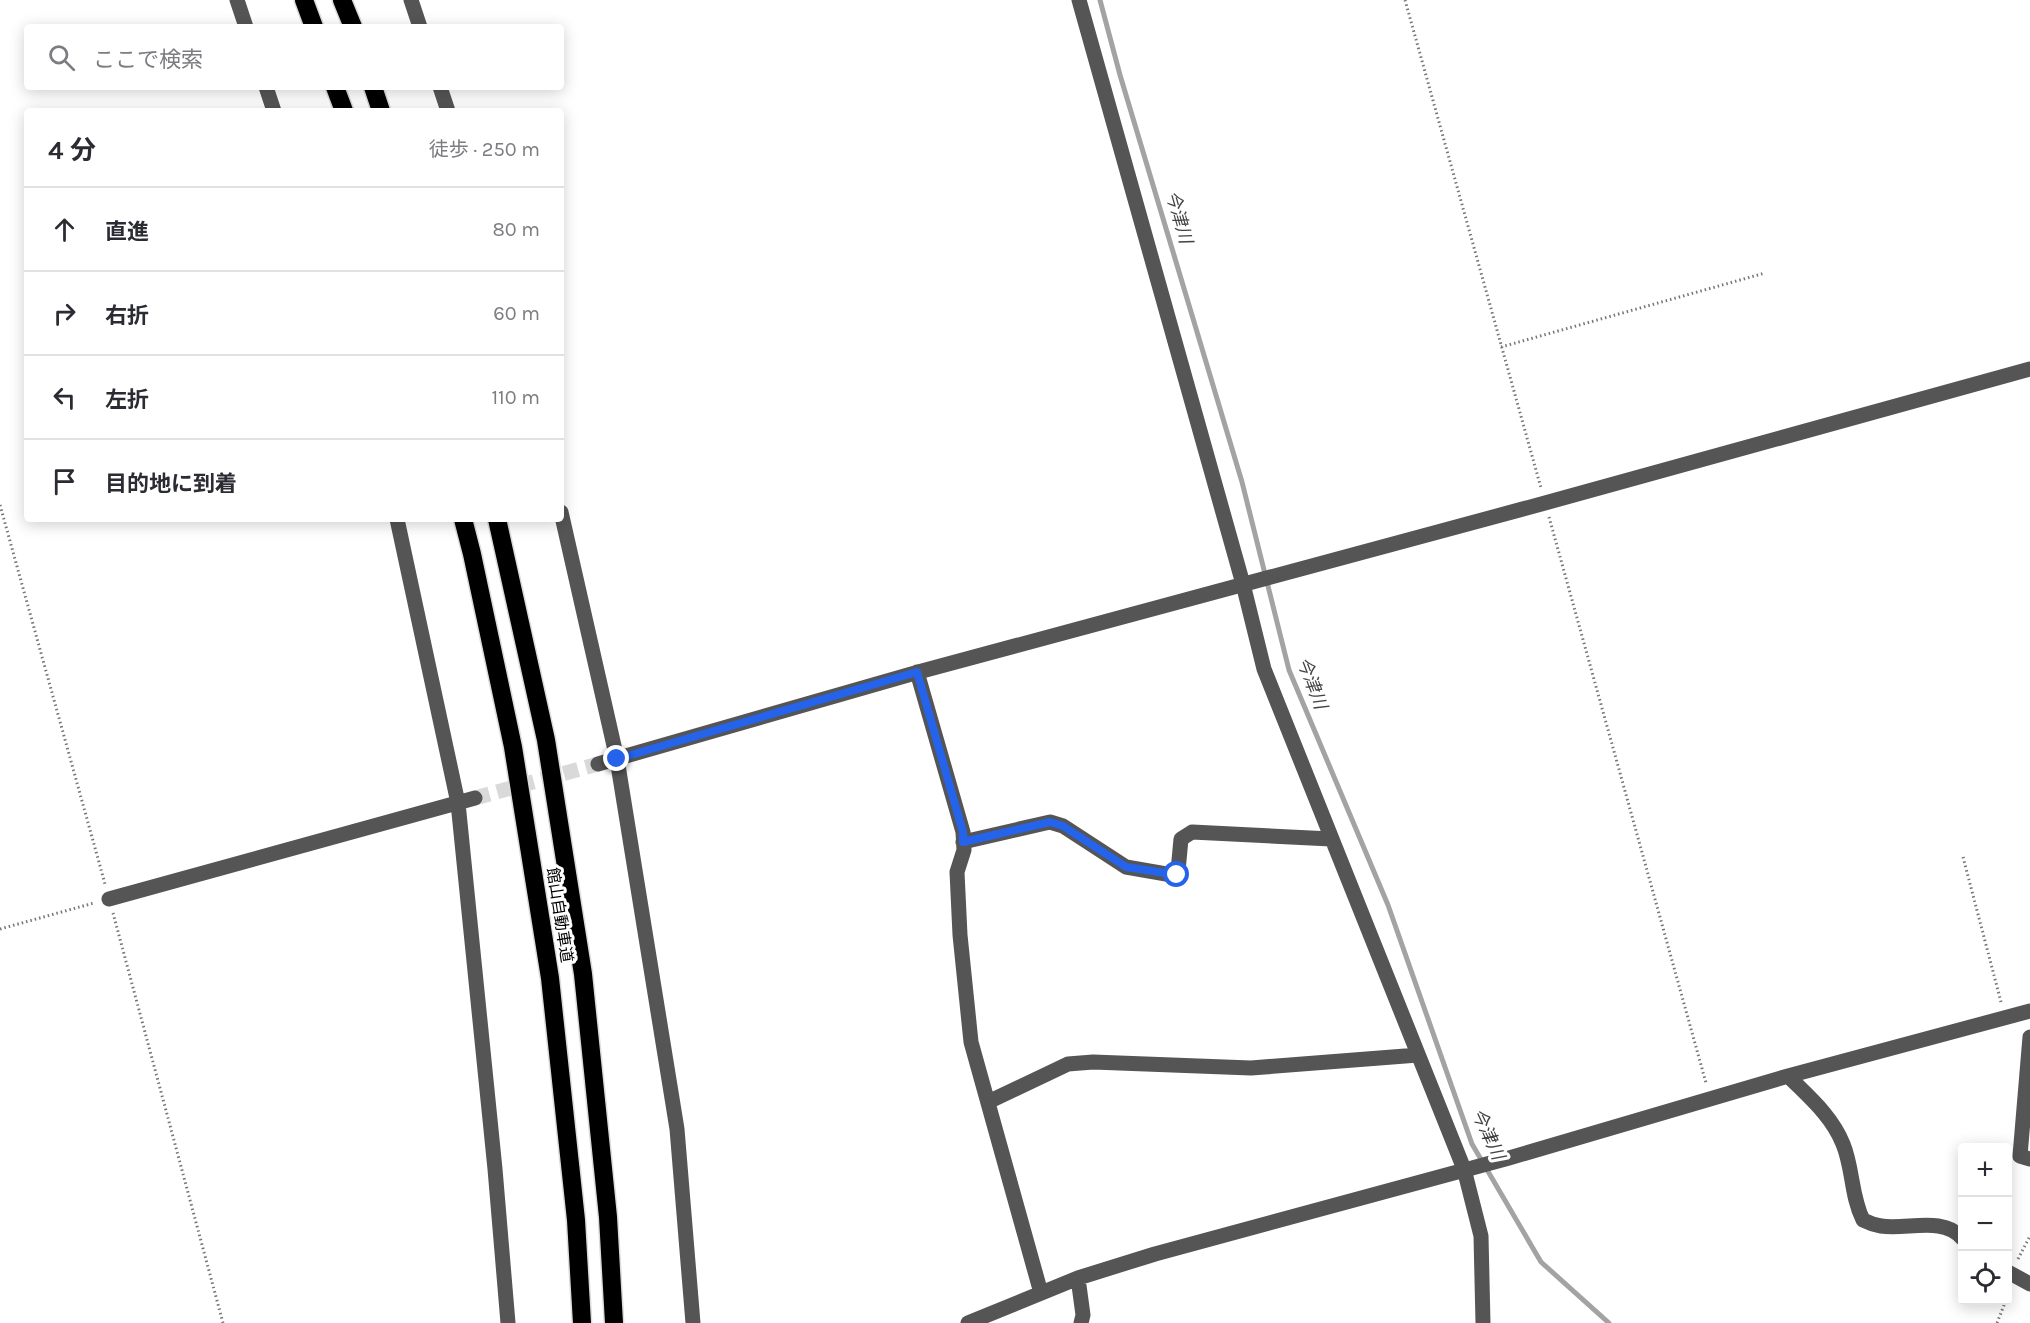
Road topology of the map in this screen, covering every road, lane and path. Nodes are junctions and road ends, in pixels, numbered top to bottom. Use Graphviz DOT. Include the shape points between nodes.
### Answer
graph roads {
  1 [pos="237,0"];
  2 [pos="304,0"];
  3 [pos="342,0"];
  4 [pos="411,0"];
  5 [pos="1079,0"];
  6 [pos="1405,0"];
  7 [pos="245,24"];
  8 [pos="313,24"];
  9 [pos="352,24"];
  10 [pos="419,24"];
  11 [pos="267,90"];
  12 [pos="336,90"];
  13 [pos="374,90"];
  14 [pos="441,90"];
  15 [pos="272,108"];
  16 [pos="343,108"];
  17 [pos="380,108"];
  18 [pos="447,108"];
  19 [pos="1765,273"];
  20 [pos="1501,347"];
  21 [pos="2030,369"];
  22 [pos="1545,503"];
  23 [pos="0,505"];
  24 [pos="398,522"];
  25 [pos="464,522"];
  26 [pos="498,522"];
  27 [pos="563,522"];
  28 [pos="1243,584"];
  29 [pos="917,672"];
  30 [pos="617,759"];
  31 [pos="598,764"];
  32 [pos="475,798"];
  33 [pos="458,803"];
  34 [pos="1331,839"];
  35 [pos="963,842"];
  36 [pos="1963,857"];
  37 [pos="109,899"];
  38 [pos="0,929"];
  39 [pos="2030,1011"];
  40 [pos="2005,1018"];
  41 [pos="2030,1037"];
  42 [pos="1418,1056"];
  43 [pos="1788,1076"];
  44 [pos="1710,1100"];
  45 [pos="988,1102"];
  46 [pos="2030,1159"];
  47 [pos="1464,1169"];
  48 [pos="1958,1233"];
  49 [pos="2012,1275"];
  50 [pos="1078,1278"];
  51 [pos="2030,1284"];
  52 [pos="1041,1293"];
  53 [pos="2004,1305"];
  54 [pos="223,1323"];
  55 [pos="508,1323"];
  56 [pos="582,1323"];
  57 [pos="614,1323"];
  58 [pos="693,1323"];
  59 [pos="968,1323"];
  60 [pos="1081,1323"];
  61 [pos="1484,1323"];
  62 [pos="1997,1323"];
  1 -- 7 [label="street"];
  2 -- 8 [label="highway"];
  3 -- 9 [label="highway"];
  4 -- 10 [label="street"];
  5 -- 28 [label="street"];
  6 -- 20 [label="path"];
  11 -- 15 [label="street"];
  12 -- 16 [label="highway"];
  13 -- 17 [label="highway"];
  14 -- 18 [label="street"];
  19 -- 20 [label="path"];
  20 -- 22 [label="path"];
  21 -- 22 [label="street"];
  22 -- 28 [label="street"];
  22 -- 44 [label="path"];
  23 -- 37 [label="path"];
  24 -- 33 [label="street"];
  25 -- 56 [label="highway, 館山自動車道" via="513,747 550,978 576,1220"];
  26 -- 57 [label="highway, 館山自動車道" via="546,740 583,974 609,1217"];
  27 -- 30 [label="street"];
  28 -- 29 [label="street"];
  28 -- 34 [label="street" via="1264,669"];
  29 -- 30 [label="street"];
  29 -- 35 [label="street"];
  30 -- 31 [label="street"];
  30 -- 58 [label="street" via="677,1129"];
  32 -- 33 [label="street"];
  33 -- 37 [label="street"];
  33 -- 55 [label="street"];
  34 -- 35 [label="street" via="1192,832 1181,839 1177,875 1126,867 1063,826 1050,822"];
  34 -- 42 [label="street"];
  35 -- 45 [label="street" via="957,872 960,935 971,1042"];
  36 -- 40 [label="path"];
  37 -- 38 [label="path"];
  37 -- 54 [label="path"];
  39 -- 40 [label="street"];
  40 -- 43 [label="street"];
  41 -- 46 [label="street" via="2020,1156"];
  42 -- 45 [label="street" via="1251,1068 1068,1064"];
  42 -- 47 [label="street"];
  43 -- 44 [label="street"];
  43 -- 48 [label="street" via="1832,1120 1844,1145 1863,1220 1883,1227 1941,1226"];
  44 -- 47 [label="street"];
  45 -- 52 [label="street"];
  47 -- 50 [label="street"];
  47 -- 61 [label="street" via="1481,1236"];
  49 -- 51 [label="street"];
  50 -- 52 [label="street"];
  50 -- 60 [label="street"];
  52 -- 59 [label="street"];
  53 -- 62 [label="path"];
}
